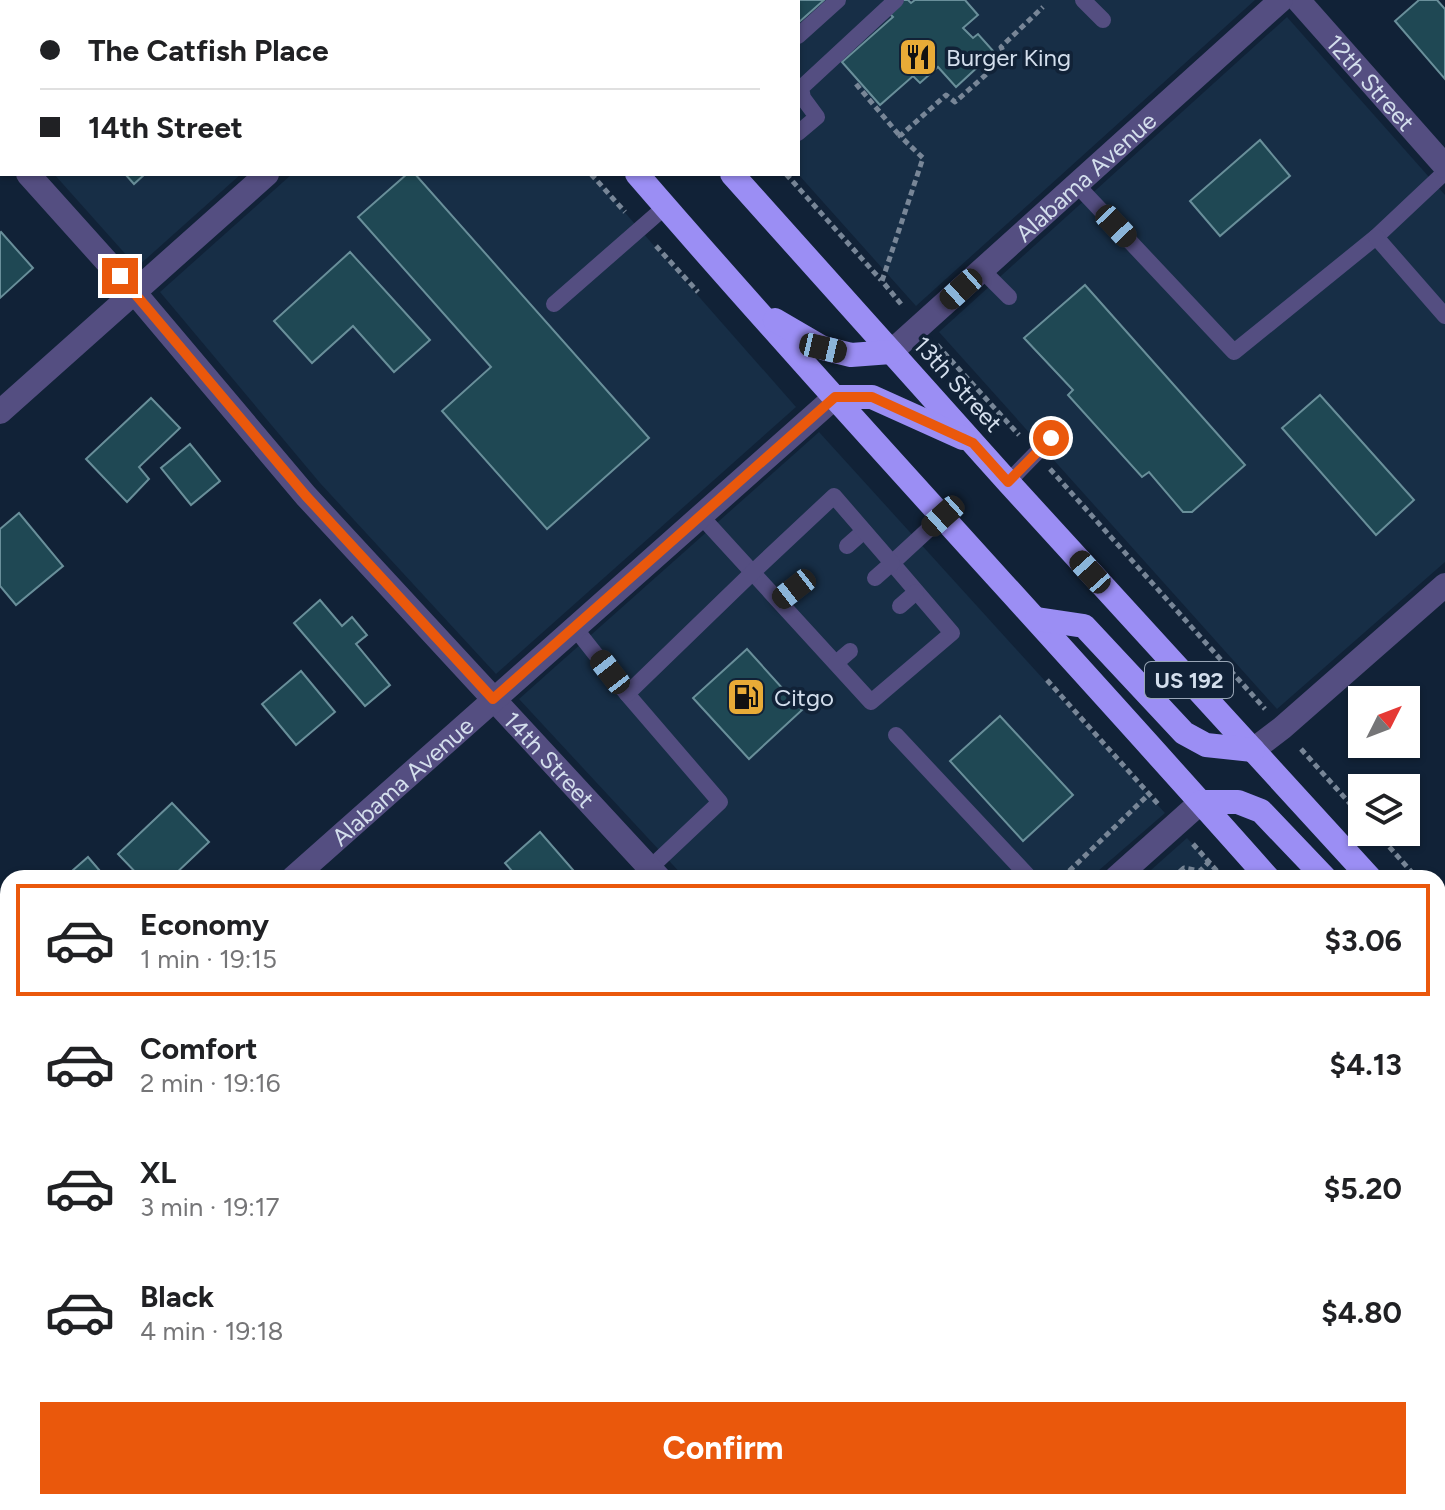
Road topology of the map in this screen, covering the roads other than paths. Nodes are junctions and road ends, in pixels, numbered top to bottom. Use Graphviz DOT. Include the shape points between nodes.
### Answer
graph roads {
  1 [pos="838,0"];
  2 [pos="896,0"];
  3 [pos="1083,0"];
  4 [pos="1281,0"];
  5 [pos="1298,0"];
  6 [pos="1103,20"];
  7 [pos="800,34"];
  8 [pos="800,131"];
  9 [pos="1445,166"];
  10 [pos="1445,172"];
  11 [pos="30,176"];
  12 [pos="265,176"];
  13 [pos="639,176"];
  14 [pos="740,177"];
  15 [pos="1076,184"];
  16 [pos="665,207"];
  17 [pos="1376,237"];
  18 [pos="982,270"];
  19 [pos="134,292"];
  20 [pos="1009,297"];
  21 [pos="554,304"];
  22 [pos="752,306"];
  23 [pos="1445,316"];
  24 [pos="891,352"];
  25 [pos="835,397"];
  26 [pos="0,412"];
  27 [pos="1051,438"];
  28 [pos="973,443"];
  29 [pos="1008,482"];
  30 [pos="700,515"];
  31 [pos="943,516"];
  32 [pos="864,531"];
  33 [pos="847,546"];
  34 [pos="892,563"];
  35 [pos="753,572"];
  36 [pos="875,578"];
  37 [pos="1445,585"];
  38 [pos="794,589"];
  39 [pos="916,592"];
  40 [pos="779,601"];
  41 [pos="900,606"];
  42 [pos="1037,619"];
  43 [pos="574,627"];
  44 [pos="850,651"];
  45 [pos="836,663"];
  46 [pos="627,694"];
  47 [pos="493,699"];
  48 [pos="896,735"];
  49 [pos="1253,750"];
  50 [pos="1201,802"];
  51 [pos="302,870"];
  52 [pos="652,870"];
  53 [pos="658,870"];
  54 [pos="1023,870"];
  55 [pos="1125,870"];
  56 [pos="1261,870"];
  57 [pos="1317,870"];
  58 [pos="1363,870"];
  1 -- 7 [label="lane"];
  2 -- 8 [label="lane" via="801,88 817,117"];
  3 -- 6 [label="lane"];
  4 -- 15 [label="street, Alabama Avenue"];
  5 -- 9 [label="street, 12th Street"];
  10 -- 17 [label="lane"];
  11 -- 19 [label="street, 14th Street"];
  12 -- 19 [label="street"];
  13 -- 16 [label="highway, US 192"];
  14 -- 24 [label="highway, 13th Street / US 192"];
  15 -- 17 [label="lane" via="1234,352"];
  15 -- 18 [label="street, Alabama Avenue"];
  16 -- 21 [label="lane"];
  16 -- 22 [label="highway, US 192"];
  17 -- 23 [label="lane"];
  18 -- 20 [label="lane"];
  18 -- 24 [label="street, Alabama Avenue"];
  19 -- 26 [label="street"];
  19 -- 47 [label="street, 14th Street" via="306,496"];
  22 -- 24 [label="highway" via="823,348 851,355"];
  22 -- 25 [label="highway, US 192"];
  24 -- 28 [label="highway, 13th Street / US 192"];
  25 -- 28 [label="highway" via="872,397"];
  25 -- 30 [label="street, Alabama Avenue"];
  25 -- 31 [label="highway, US 192"];
  27 -- 29 [label="lane"];
  28 -- 29 [label="highway, 13th Street / US 192"];
  29 -- 49 [label="highway, 13th Street / US 192"];
  30 -- 35 [label="lane"];
  30 -- 43 [label="street, Alabama Avenue"];
  31 -- 34 [label="lane"];
  31 -- 42 [label="highway, US 192"];
  32 -- 33 [label="lane"];
  32 -- 34 [label="lane"];
  32 -- 35 [label="lane" via="834,496"];
  34 -- 36 [label="lane"];
  34 -- 39 [label="lane"];
  35 -- 40 [label="lane"];
  35 -- 46 [label="lane"];
  37 -- 49 [label="street"];
  38 -- 40 [label="lane"];
  39 -- 41 [label="lane"];
  39 -- 45 [label="lane" via="952,633 871,702"];
  40 -- 45 [label="lane"];
  42 -- 49 [label="highway" via="1084,626 1184,733 1206,745"];
  42 -- 50 [label="highway, US 192"];
  43 -- 46 [label="lane"];
  43 -- 47 [label="street, Alabama Avenue"];
  44 -- 45 [label="lane"];
  46 -- 53 [label="lane" via="720,802"];
  47 -- 51 [label="street, Alabama Avenue"];
  47 -- 52 [label="street, 14th Street"];
  48 -- 54 [label="lane"];
  49 -- 58 [label="highway, 13th Street / US 192"];
  50 -- 55 [label="street"];
  50 -- 56 [label="highway, US 192"];
  50 -- 57 [label="highway" via="1238,802 1261,811"];
}
